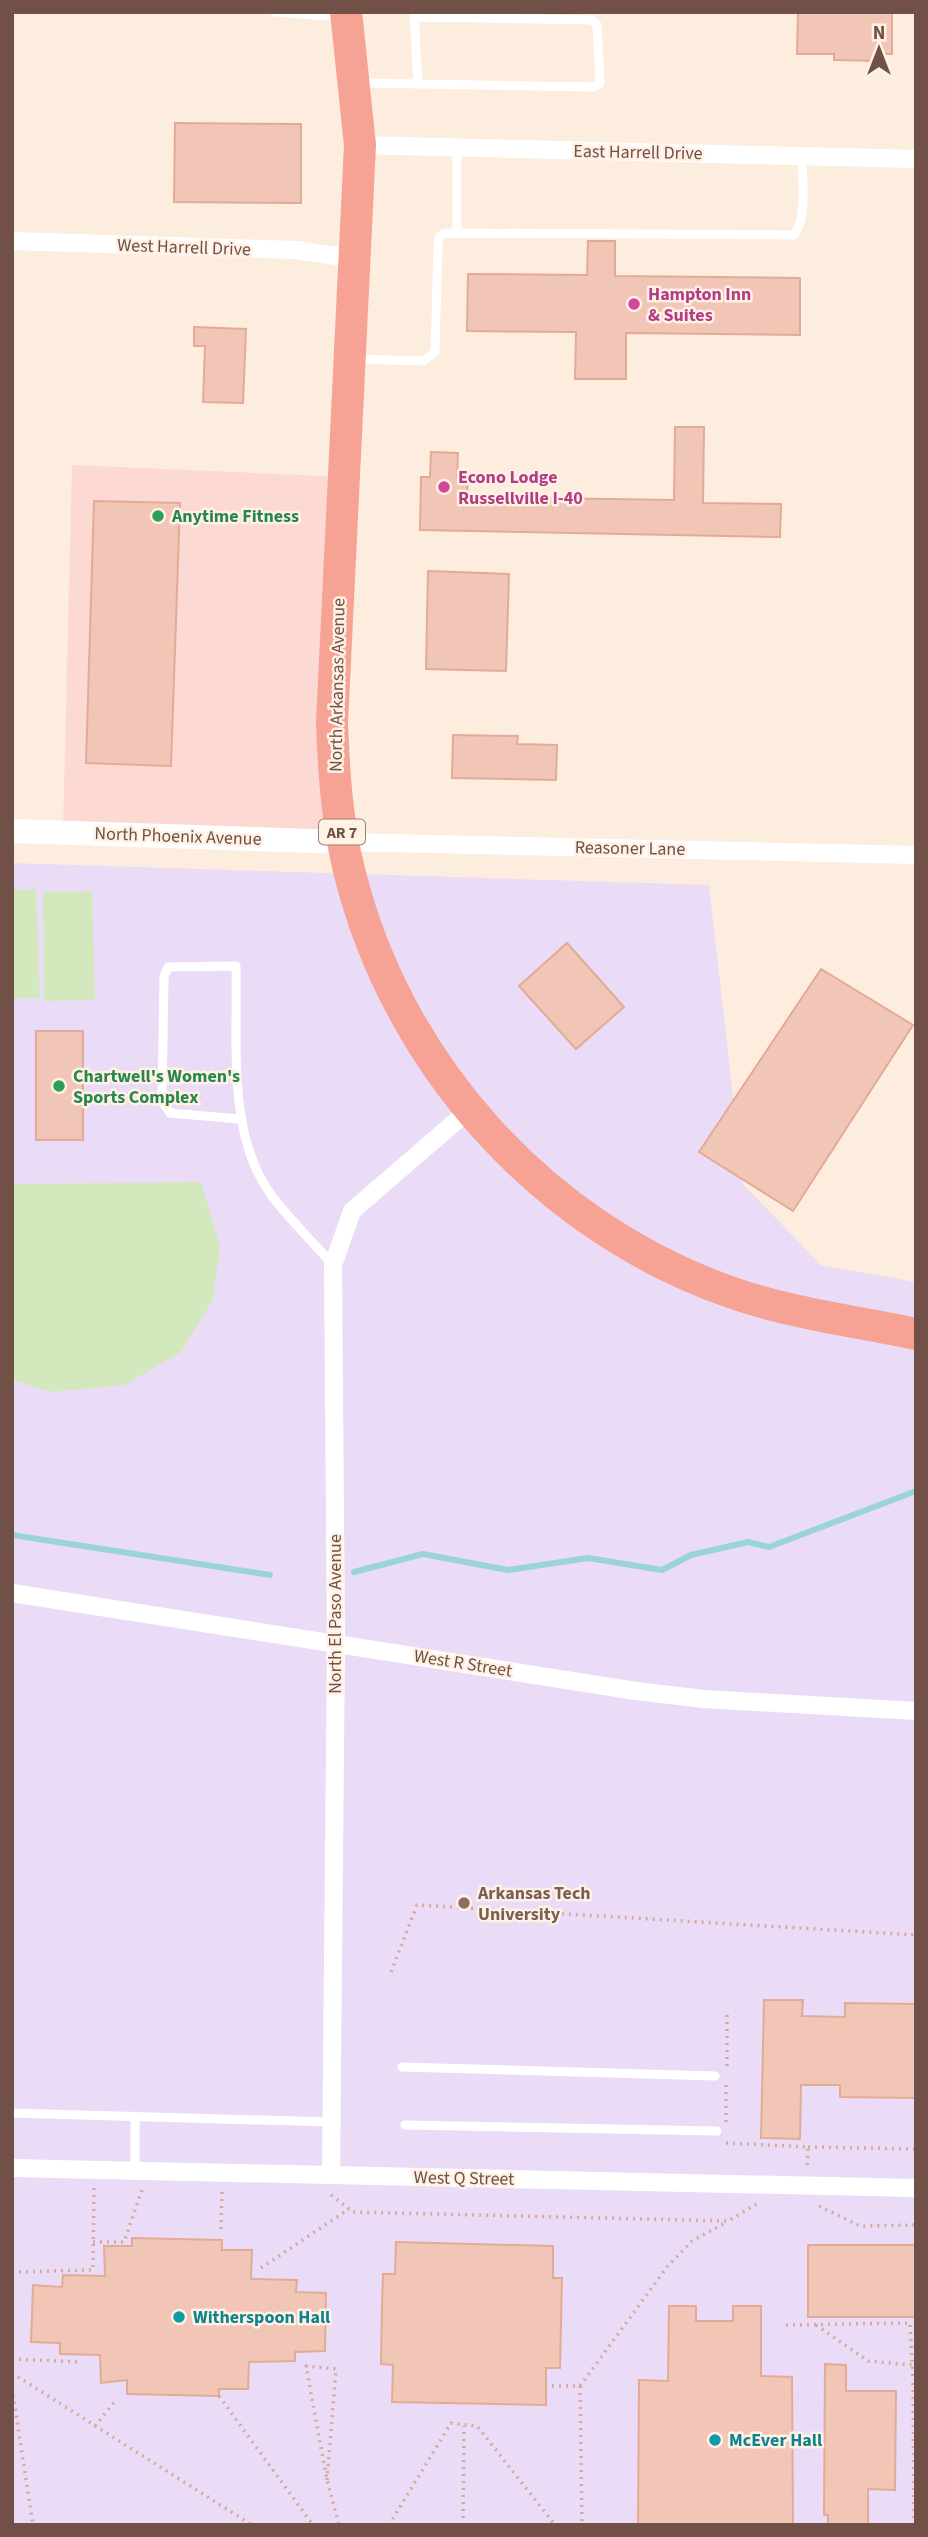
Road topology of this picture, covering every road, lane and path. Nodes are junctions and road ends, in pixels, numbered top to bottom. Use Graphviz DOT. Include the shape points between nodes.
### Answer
graph roads {
  1 [pos="275,12"];
  2 [pos="346,14"];
  3 [pos="414,15"];
  4 [pos="588,16"];
  5 [pos="355,83"];
  6 [pos="418,84"];
  7 [pos="360,145"];
  8 [pos="457,147"];
  9 [pos="802,156"];
  10 [pos="916,159"];
  11 [pos="457,234"];
  12 [pos="12,241"];
  13 [pos="355,259"];
  14 [pos="350,359"];
  15 [pos="12,831"];
  16 [pos="344,842"];
  17 [pos="916,855"];
  18 [pos="470,1109"];
  19 [pos="239,1119"];
  20 [pos="333,1265"];
  21 [pos="916,1334"];
  22 [pos="12,1593"];
  23 [pos="336,1644"];
  24 [pos="916,1711"];
  25 [pos="916,1935"];
  26 [pos="391,1972"];
  27 [pos="402,2067"];
  28 [pos="715,2076"];
  29 [pos="12,2113"];
  30 [pos="135,2116"];
  31 [pos="331,2122"];
  32 [pos="405,2125"];
  33 [pos="717,2131"];
  34 [pos="808,2147"];
  35 [pos="916,2149"];
  36 [pos="12,2168"];
  37 [pos="331,2175"];
  38 [pos="139,2180"];
  39 [pos="916,2188"];
  40 [pos="222,2189"];
  41 [pos="809,2201"];
  42 [pos="349,2209"];
  43 [pos="728,2221"];
  44 [pos="916,2225"];
  45 [pos="221,2229"];
  46 [pos="93,2242"];
  47 [pos="261,2268"];
  48 [pos="815,2324"];
  49 [pos="786,2325"];
  50 [pos="12,2359"];
  51 [pos="82,2361"];
  52 [pos="913,2365"];
  53 [pos="12,2373"];
  54 [pos="914,2380"];
  55 [pos="552,2386"];
  56 [pos="580,2386"];
  57 [pos="12,2388"];
  58 [pos="219,2396"];
  59 [pos="116,2399"];
  60 [pos="95,2426"];
  61 [pos="464,2426"];
  62 [pos="327,2480"];
  63 [pos="33,2525"];
  64 [pos="252,2525"];
  65 [pos="313,2525"];
  66 [pos="339,2525"];
  67 [pos="389,2525"];
  68 [pos="463,2525"];
  69 [pos="555,2525"];
  70 [pos="582,2525"];
  71 [pos="914,2525"];
  1 -- 2 [label="lane" via="330,19"];
  2 -- 5 [label="highway, North Arkansas Avenue / AR 7"];
  3 -- 4 [label="lane"];
  3 -- 6 [label="lane"];
  4 -- 6 [label="lane" via="597,25 601,78 593,88"];
  5 -- 6 [label="lane"];
  5 -- 7 [label="highway, North Arkansas Avenue / AR 7"];
  7 -- 8 [label="street, East Harrell Drive"];
  7 -- 13 [label="highway, North Arkansas Avenue / AR 7"];
  8 -- 9 [label="street, East Harrell Drive"];
  8 -- 11 [label="lane"];
  9 -- 10 [label="street, East Harrell Drive"];
  9 -- 11 [label="lane" via="802,213 794,235"];
  11 -- 14 [label="lane" via="439,237 435,352 430,359"];
  12 -- 13 [label="street, West Harrell Drive" via="297,250"];
  13 -- 14 [label="highway, North Arkansas Avenue / AR 7"];
  14 -- 16 [label="highway, North Arkansas Avenue / AR 7" via="332,723"];
  15 -- 16 [label="street, North Phoenix Avenue"];
  16 -- 17 [label="street, Reasoner Lane"];
  16 -- 18 [label="highway, North Arkansas Avenue / AR 7" via="363,918 386,975 426,1051"];
  18 -- 20 [label="street, North El Paso Avenue" via="352,1211"];
  18 -- 21 [label="highway, North Arkansas Avenue / AR 7" via="521,1165 559,1197 598,1226 685,1274 787,1308"];
  19 -- 19 [label="lane" via="236,966 168,967 164,977 162,1101 170,1113"];
  19 -- 20 [label="lane" via="254,1166 271,1195"];
  20 -- 23 [label="street, North El Paso Avenue"];
  22 -- 23 [label="street, West R Street"];
  23 -- 24 [label="street, West R Street" via="678,1696"];
  23 -- 31 [label="street, North El Paso Avenue"];
  25 -- 26 [label="path" via="417,1905"];
  27 -- 28 [label="lane"];
  29 -- 30 [label="lane"];
  30 -- 31 [label="lane"];
  30 -- 38 [label="lane"];
  31 -- 37 [label="street, North El Paso Avenue"];
  32 -- 33 [label="lane"];
  34 -- 35 [label="path"];
  36 -- 38 [label="street, West Q Street"];
  37 -- 38 [label="street, West Q Street"];
  37 -- 39 [label="street, West Q Street"];
  38 -- 46 [label="path" via="124,2242"];
  40 -- 45 [label="path"];
  41 -- 44 [label="path" via="860,2226"];
  42 -- 47 [label="path"];
  43 -- 56 [label="path" via="692,2241 667,2267"];
  48 -- 49 [label="path"];
  48 -- 52 [label="path" via="868,2361"];
  48 -- 52 [label="path" via="910,2323"];
  50 -- 51 [label="path"];
  52 -- 54 [label="path"];
  53 -- 60 [label="path"];
  54 -- 71 [label="path"];
  55 -- 56 [label="path"];
  56 -- 70 [label="path"];
  57 -- 63 [label="path"];
  58 -- 65 [label="path"];
  59 -- 60 [label="path"];
  60 -- 64 [label="path"];
  61 -- 67 [label="path" via="451,2423"];
  61 -- 68 [label="path"];
  61 -- 69 [label="path" via="477,2426"];
  62 -- 62 [label="path" via="309,2379 306,2366 337,2369"];
  62 -- 66 [label="path"];
}
